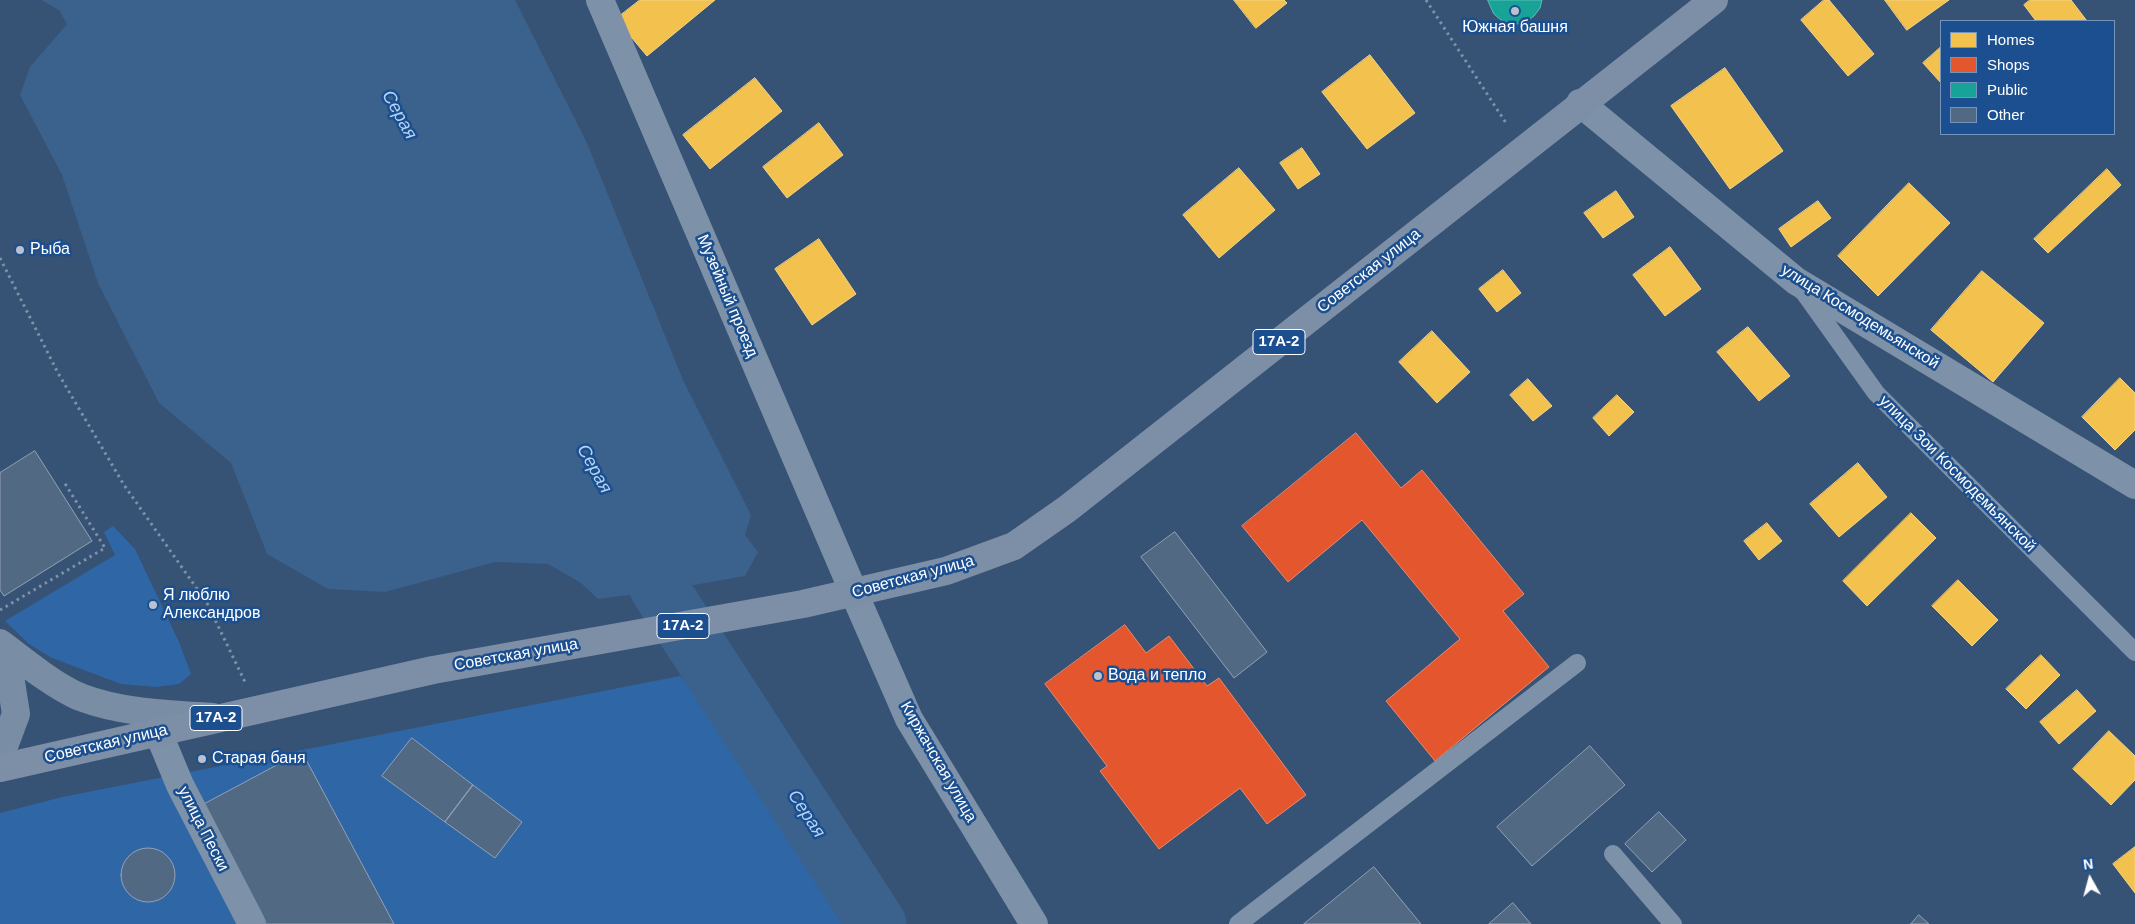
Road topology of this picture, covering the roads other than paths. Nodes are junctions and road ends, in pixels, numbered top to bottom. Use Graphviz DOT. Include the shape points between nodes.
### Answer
graph roads {
  1 [pos="600,0"];
  2 [pos="1714,0"];
  3 [pos="1580,104"];
  4 [pos="1796,281"];
  5 [pos="2135,485"];
  6 [pos="854,593"];
  7 [pos="0,643"];
  8 [pos="2135,652"];
  9 [pos="0,658"];
  10 [pos="1577,663"];
  11 [pos="219,718"];
  12 [pos="158,732"];
  13 [pos="0,757"];
  14 [pos="0,768"];
  15 [pos="1613,854"];
  16 [pos="252,924"];
  17 [pos="1034,924"];
  18 [pos="1238,924"];
  19 [pos="1672,924"];
  1 -- 6 [label="street, Музейный проезд"];
  2 -- 3 [label="main road, Советская улица / 17А-2"];
  3 -- 4 [label="street, улица Космодемьянской"];
  3 -- 6 [label="main road, Советская улица / 17А-2" via="1067,509 1014,546 946,571"];
  4 -- 5 [label="street, улица Космодемьянской"];
  4 -- 8 [label="lane, улица Зои Космодемьянской" via="1876,392"];
  6 -- 11 [label="main road, Советская улица / 17А-2" via="433,670"];
  6 -- 17 [label="street, Киржачская улица" via="910,718"];
  7 -- 11 [label="main road" via="33,669 79,696 136,712"];
  9 -- 13 [label="main road" via="11,682 16,714"];
  10 -- 18 [label="lane"];
  11 -- 12 [label="main road, Советская улица / 17А-2"];
  12 -- 14 [label="main road, Советская улица / 17А-2"];
  12 -- 16 [label="street, улица Пески" via="180,785"];
  15 -- 19 [label="lane"];
}
